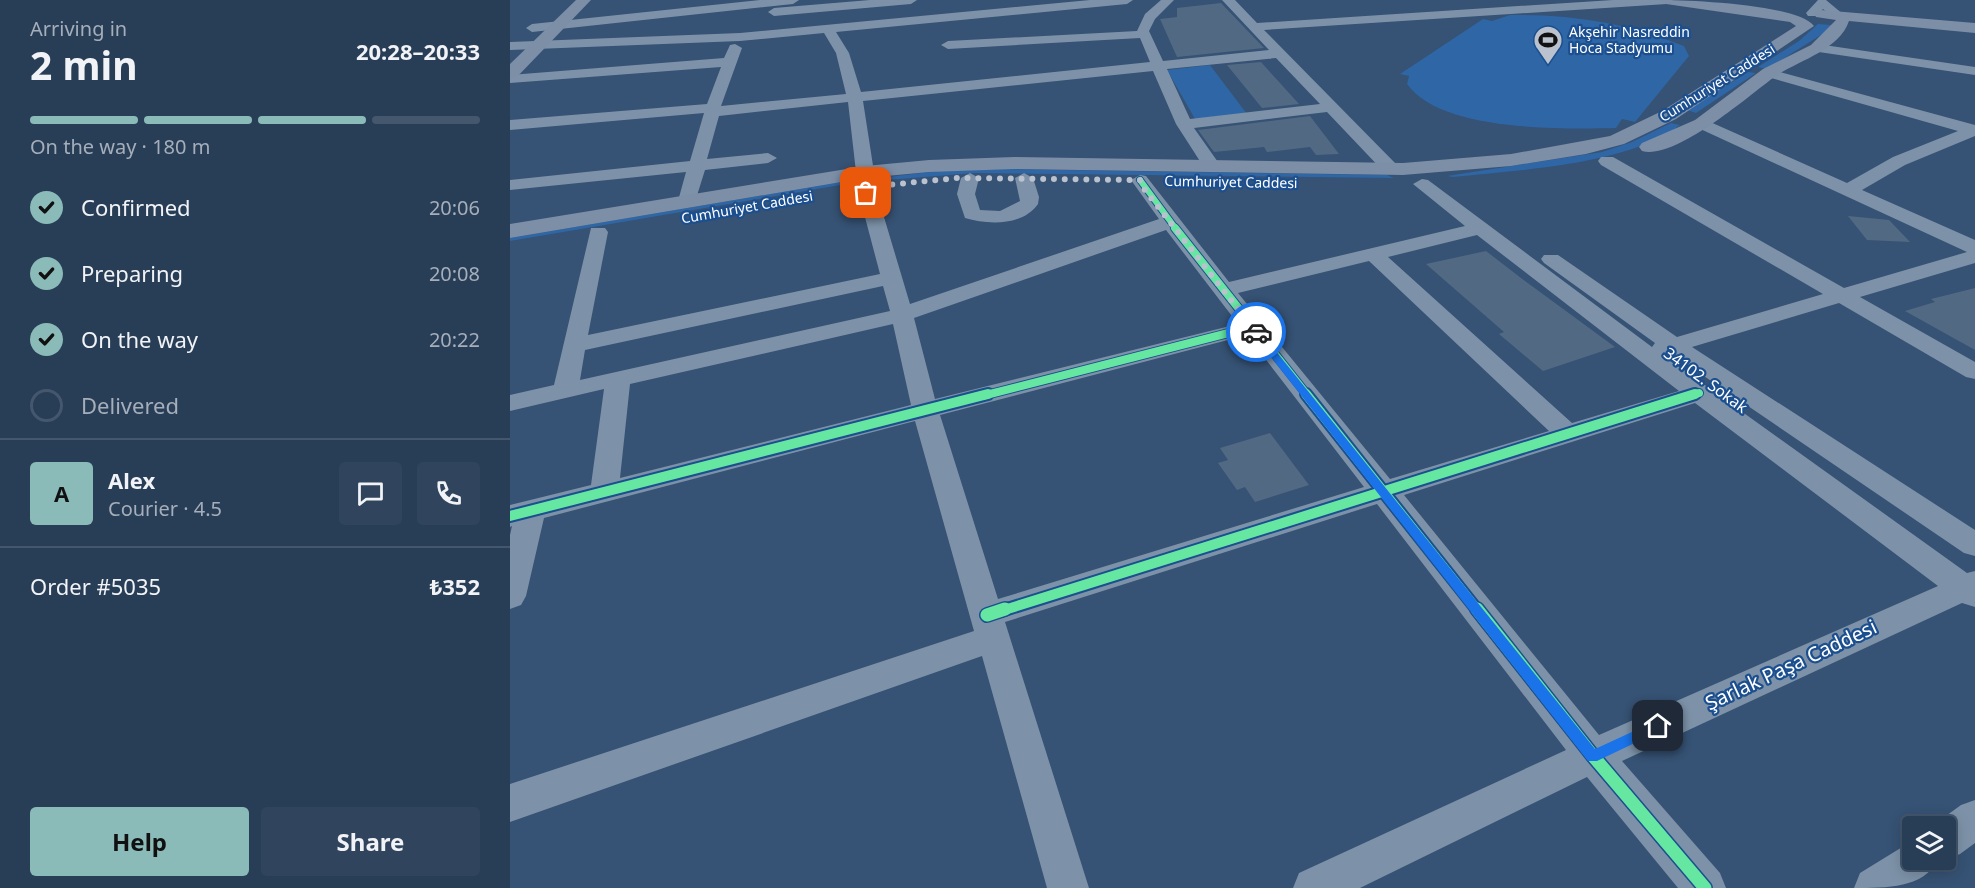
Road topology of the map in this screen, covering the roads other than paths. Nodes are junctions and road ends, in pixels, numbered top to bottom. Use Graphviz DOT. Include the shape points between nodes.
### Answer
graph roads {
  1 [pos="584,0"];
  2 [pos="793,0"];
  3 [pos="911,0"];
  4 [pos="1127,0"];
  5 [pos="1168,0"];
  6 [pos="1228,0"];
  7 [pos="1666,0"];
  8 [pos="1692,0"];
  9 [pos="1609,2"];
  10 [pos="1058,3"];
  11 [pos="1407,5"];
  12 [pos="735,11"];
  13 [pos="1809,14"];
  14 [pos="1419,15"];
  15 [pos="1840,18"];
  16 [pos="561,25"];
  17 [pos="1254,27"];
  18 [pos="520,29"];
  19 [pos="829,29"];
  20 [pos="1975,30"];
  21 [pos="1144,34"];
  22 [pos="740,37"];
  23 [pos="720,38"];
  24 [pos="541,45"];
  25 [pos="948,45"];
  26 [pos="510,46"];
  27 [pos="1816,48"];
  28 [pos="1282,53"];
  29 [pos="730,62"];
  30 [pos="1158,67"];
  31 [pos="1745,68"];
  32 [pos="1975,71"];
  33 [pos="510,74"];
  34 [pos="1769,74"];
  35 [pos="510,78"];
  36 [pos="855,98"];
  37 [pos="1331,107"];
  38 [pos="712,110"];
  39 [pos="1669,115"];
  40 [pos="1184,124"];
  41 [pos="1702,124"];
  42 [pos="510,125"];
  43 [pos="1974,130"];
  44 [pos="768,158"];
  45 [pos="1607,161"];
  46 [pos="1211,165"];
  47 [pos="696,166"];
  48 [pos="1390,168"];
  49 [pos="970,178"];
  50 [pos="1024,178"];
  51 [pos="865,180"];
  52 [pos="1140,180"];
  53 [pos="1428,180"];
  54 [pos="510,185"];
  55 [pos="1849,190"];
  56 [pos="687,201"];
  57 [pos="1170,222"];
  58 [pos="1482,228"];
  59 [pos="510,231"];
  60 [pos="598,232"];
  61 [pos="510,247"];
  62 [pos="1975,248"];
  63 [pos="1373,254"];
  64 [pos="1975,256"];
  65 [pos="890,278"];
  66 [pos="1223,290"];
  67 [pos="1842,294"];
  68 [pos="902,315"];
  69 [pos="1252,327"];
  70 [pos="1672,344"];
  71 [pos="575,345"];
  72 [pos="1647,355"];
  73 [pos="1975,372"];
  74 [pos="618,379"];
  75 [pos="565,391"];
  76 [pos="1700,393"];
  77 [pos="510,403"];
  78 [pos="925,410"];
  79 [pos="1568,434"];
  80 [pos="604,492"];
  81 [pos="1384,492"];
  82 [pos="520,514"];
  83 [pos="1975,545"];
  84 [pos="1971,588"];
  85 [pos="510,596"];
  86 [pos="990,627"];
  87 [pos="1593,756"];
  88 [pos="510,803"];
  89 [pos="1975,819"];
  90 [pos="1956,833"];
  91 [pos="1902,870"];
  92 [pos="1068,888"];
  93 [pos="1314,888"];
  94 [pos="1705,888"];
  95 [pos="1875,888"];
  1 -- 16 [label="main road"];
  2 -- 12 [label="street"];
  3 -- 12 [label="street"];
  4 -- 10 [label="street"];
  5 -- 21 [label="street" via="1149,17"];
  6 -- 17 [label="street"];
  7 -- 9 [label="street"];
  7 -- 13 [label="main road"];
  8 -- 13 [label="main road"];
  9 -- 14 [label="street"];
  10 -- 19 [label="street"];
  11 -- 14 [label="street"];
  12 -- 16 [label="street"];
  12 -- 23 [label="street"];
  13 -- 15 [label="main road"];
  13 -- 31 [label="main road, Cumhuriyet Caddesi"];
  14 -- 17 [label="street"];
  15 -- 20 [label="main road"];
  15 -- 27 [label="main road, Cumhuriyet Caddesi"];
  16 -- 18 [label="street"];
  16 -- 24 [label="main road"];
  17 -- 28 [label="street"];
  19 -- 22 [label="street"];
  19 -- 36 [label="street" via="831,39 843,54"];
  21 -- 25 [label="street"];
  21 -- 30 [label="street"];
  22 -- 23 [label="street"];
  22 -- 29 [label="street"];
  23 -- 24 [label="street"];
  24 -- 26 [label="street"];
  24 -- 33 [label="main road"];
  27 -- 32 [label="street"];
  27 -- 34 [label="main road, Cumhuriyet Caddesi"];
  28 -- 30 [label="street"];
  28 -- 37 [label="street"];
  29 -- 35 [label="street"];
  29 -- 38 [label="street"];
  30 -- 36 [label="street"];
  30 -- 40 [label="street"];
  31 -- 34 [label="main road"];
  31 -- 39 [label="main road, Cumhuriyet Caddesi"];
  34 -- 41 [label="main road, Cumhuriyet Caddesi"];
  34 -- 43 [label="street"];
  36 -- 38 [label="street"];
  36 -- 51 [label="street"];
  37 -- 40 [label="street"];
  37 -- 48 [label="street"];
  38 -- 42 [label="street"];
  38 -- 47 [label="street"];
  39 -- 41 [label="main road"];
  39 -- 53 [label="main road, Cumhuriyet Caddesi" via="1617,141"];
  40 -- 46 [label="street"];
  41 -- 45 [label="main road, Cumhuriyet Caddesi" via="1636,153"];
  41 -- 55 [label="street"];
  43 -- 55 [label="street" via="1899,161"];
  44 -- 47 [label="street"];
  45 -- 53 [label="main road, Cumhuriyet Caddesi" via="1541,172"];
  45 -- 67 [label="street"];
  46 -- 48 [label="main road, Cumhuriyet Caddesi"];
  46 -- 51 [label="main road, Cumhuriyet Caddesi" via="979,164"];
  47 -- 54 [label="street"];
  47 -- 56 [label="street"];
  48 -- 53 [label="main road, Cumhuriyet Caddesi"];
  49 -- 50 [label="main road, Cumhuriyet Caddesi"];
  49 -- 50 [label="street" via="966,194 972,214 985,219 1001,218 1029,204"];
  49 -- 51 [label="main road, Cumhuriyet Caddesi"];
  50 -- 52 [label="main road, Cumhuriyet Caddesi"];
  51 -- 56 [label="main road, Cumhuriyet Caddesi"];
  51 -- 60 [label="main road, Cumhuriyet Caddesi"];
  51 -- 65 [label="street"];
  52 -- 53 [label="main road, Cumhuriyet Caddesi"];
  52 -- 57 [label="street"];
  53 -- 58 [label="street, 34102. Sokak" via="1435,196"];
  53 -- 70 [label="street, 34102. Sokak"];
  55 -- 62 [label="street"];
  56 -- 59 [label="main road, Cumhuriyet Caddesi"];
  57 -- 66 [label="street"];
  57 -- 68 [label="street"];
  58 -- 63 [label="street"];
  58 -- 72 [label="street, 34102. Sokak"];
  60 -- 61 [label="main road, Cumhuriyet Caddesi"];
  60 -- 71 [label="street"];
  63 -- 66 [label="street"];
  63 -- 79 [label="street"];
  64 -- 67 [label="street"];
  65 -- 68 [label="street"];
  65 -- 71 [label="street"];
  66 -- 69 [label="street"];
  67 -- 70 [label="street"];
  67 -- 73 [label="street"];
  68 -- 74 [label="street"];
  68 -- 78 [label="street"];
  69 -- 78 [label="street"];
  69 -- 81 [label="street"];
  70 -- 72 [label="street"];
  70 -- 83 [label="street, 34102. Sokak"];
  71 -- 75 [label="street"];
  72 -- 76 [label="street, 34102. Sokak"];
  74 -- 75 [label="street"];
  74 -- 80 [label="street"];
  75 -- 77 [label="street"];
  76 -- 79 [label="street"];
  76 -- 84 [label="street, 34102. Sokak"];
  78 -- 80 [label="street"];
  78 -- 86 [label="street"];
  79 -- 81 [label="street"];
  80 -- 82 [label="street"];
  81 -- 86 [label="street"];
  81 -- 87 [label="street"];
  82 -- 85 [label="street"];
  84 -- 87 [label="street, Şarlak Paşa Caddesi"];
  86 -- 88 [label="street"];
  86 -- 92 [label="street"];
  87 -- 93 [label="street, Şarlak Paşa Caddesi"];
  87 -- 94 [label="street"];
  89 -- 90 [label="street"];
  91 -- 95 [label="street"];
}
